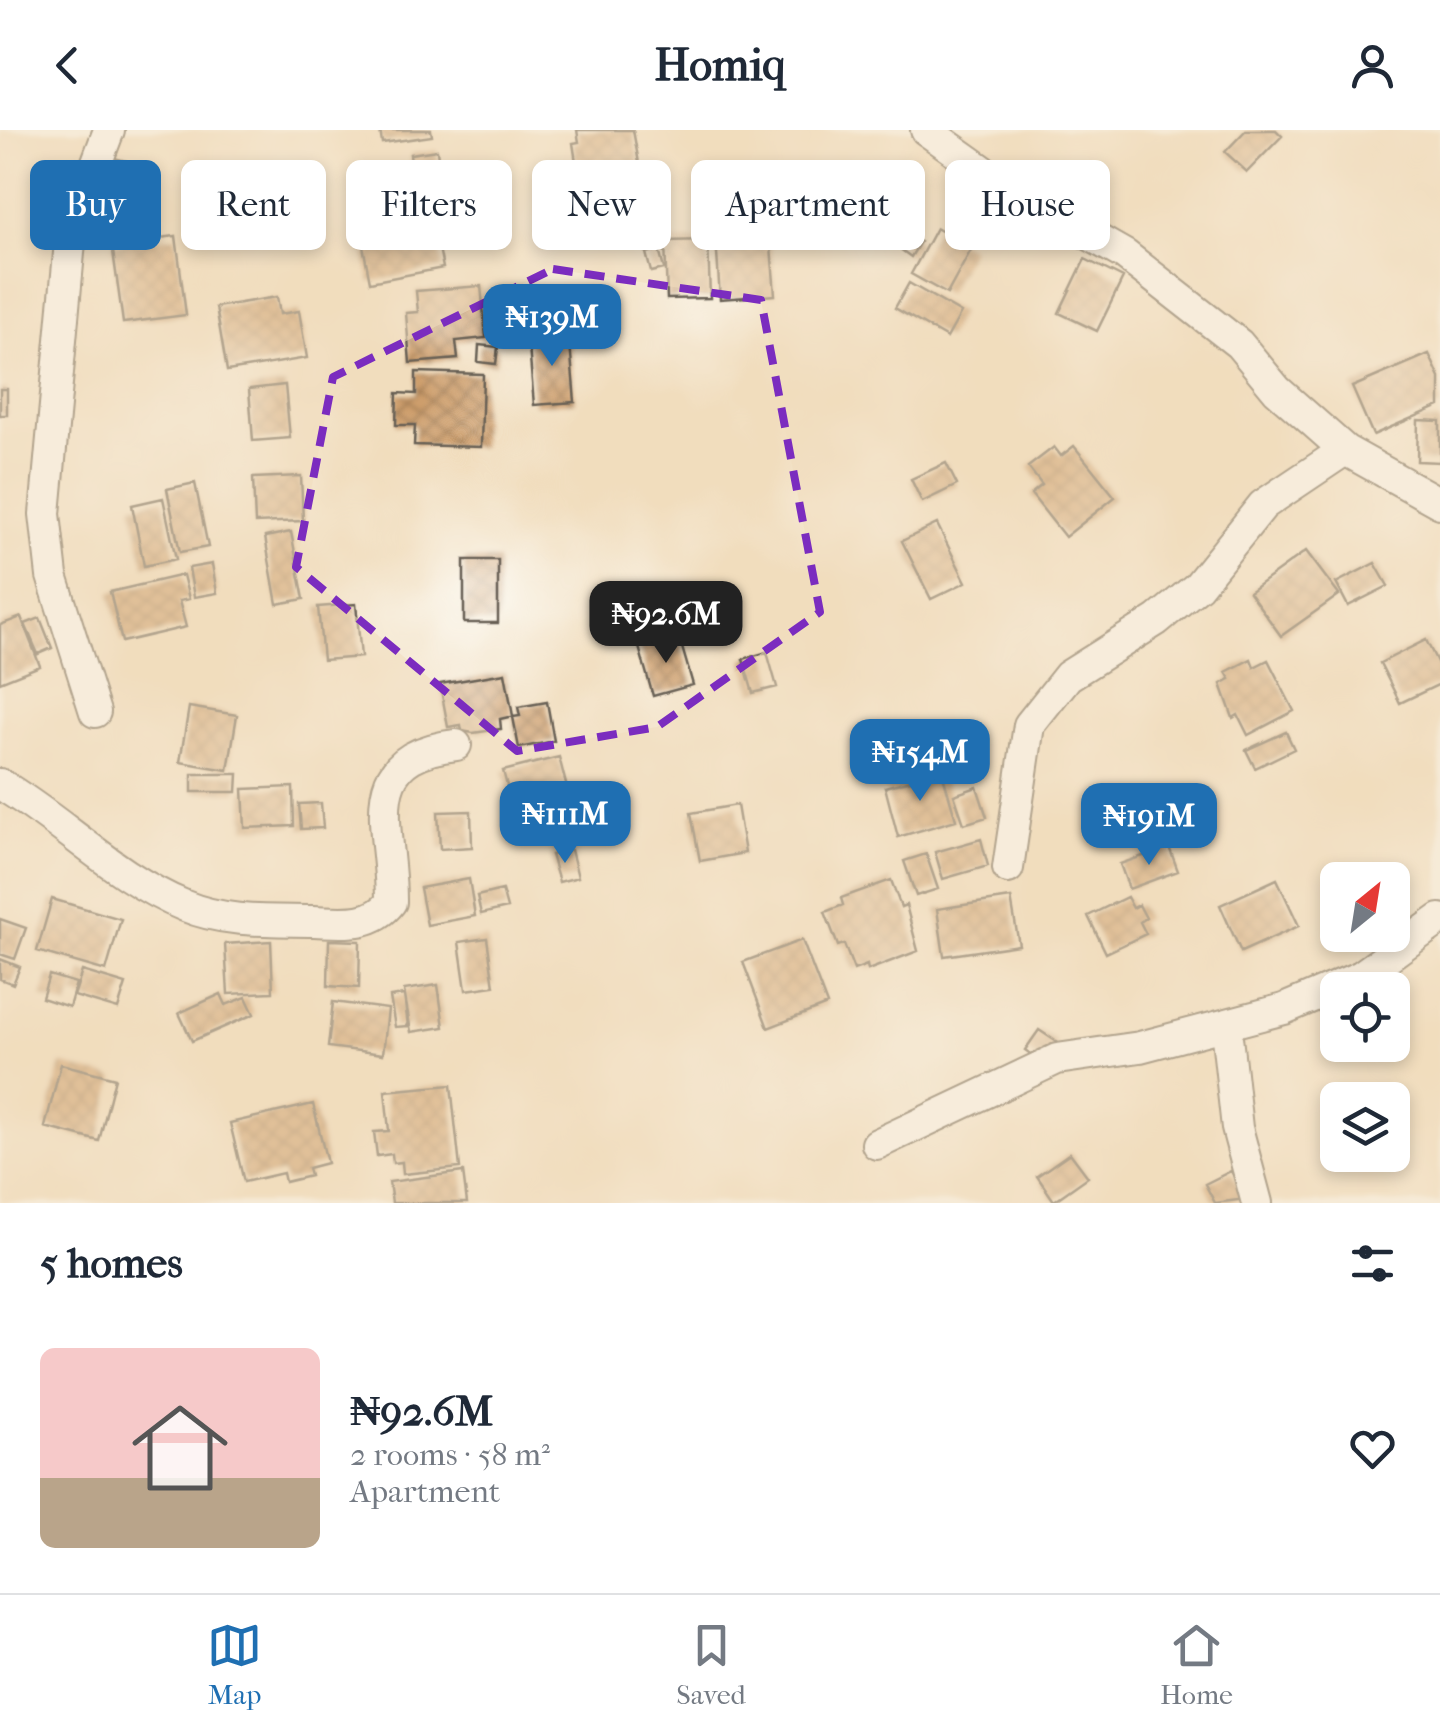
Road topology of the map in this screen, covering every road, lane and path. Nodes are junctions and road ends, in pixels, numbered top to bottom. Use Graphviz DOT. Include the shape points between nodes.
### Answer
graph roads {
  1 [pos="110,130"];
  2 [pos="926,130"];
  3 [pos="1345,450"];
  4 [pos="1440,504"];
  5 [pos="95,712"];
  6 [pos="456,746"];
  7 [pos="0,784"];
  8 [pos="1008,868"];
  9 [pos="1440,919"];
  10 [pos="1226,1028"];
  11 [pos="877,1144"];
  12 [pos="1257,1203"];
  1 -- 5 [label="street" via="71,231 45,514 52,576"];
  2 -- 3 [label="street" via="1010,189 1125,255 1239,344 1277,390"];
  3 -- 4 [label="street"];
  3 -- 8 [label="street" via="1263,506 1185,598 1068,676 1030,725"];
  6 -- 7 [label="street" via="422,749 395,767 384,824 391,902 368,920 244,919 187,908 119,870"];
  9 -- 10 [label="street" via="1361,976"];
  10 -- 11 [label="street" via="1056,1059"];
  10 -- 12 [label="street" via="1237,1128"];
}
